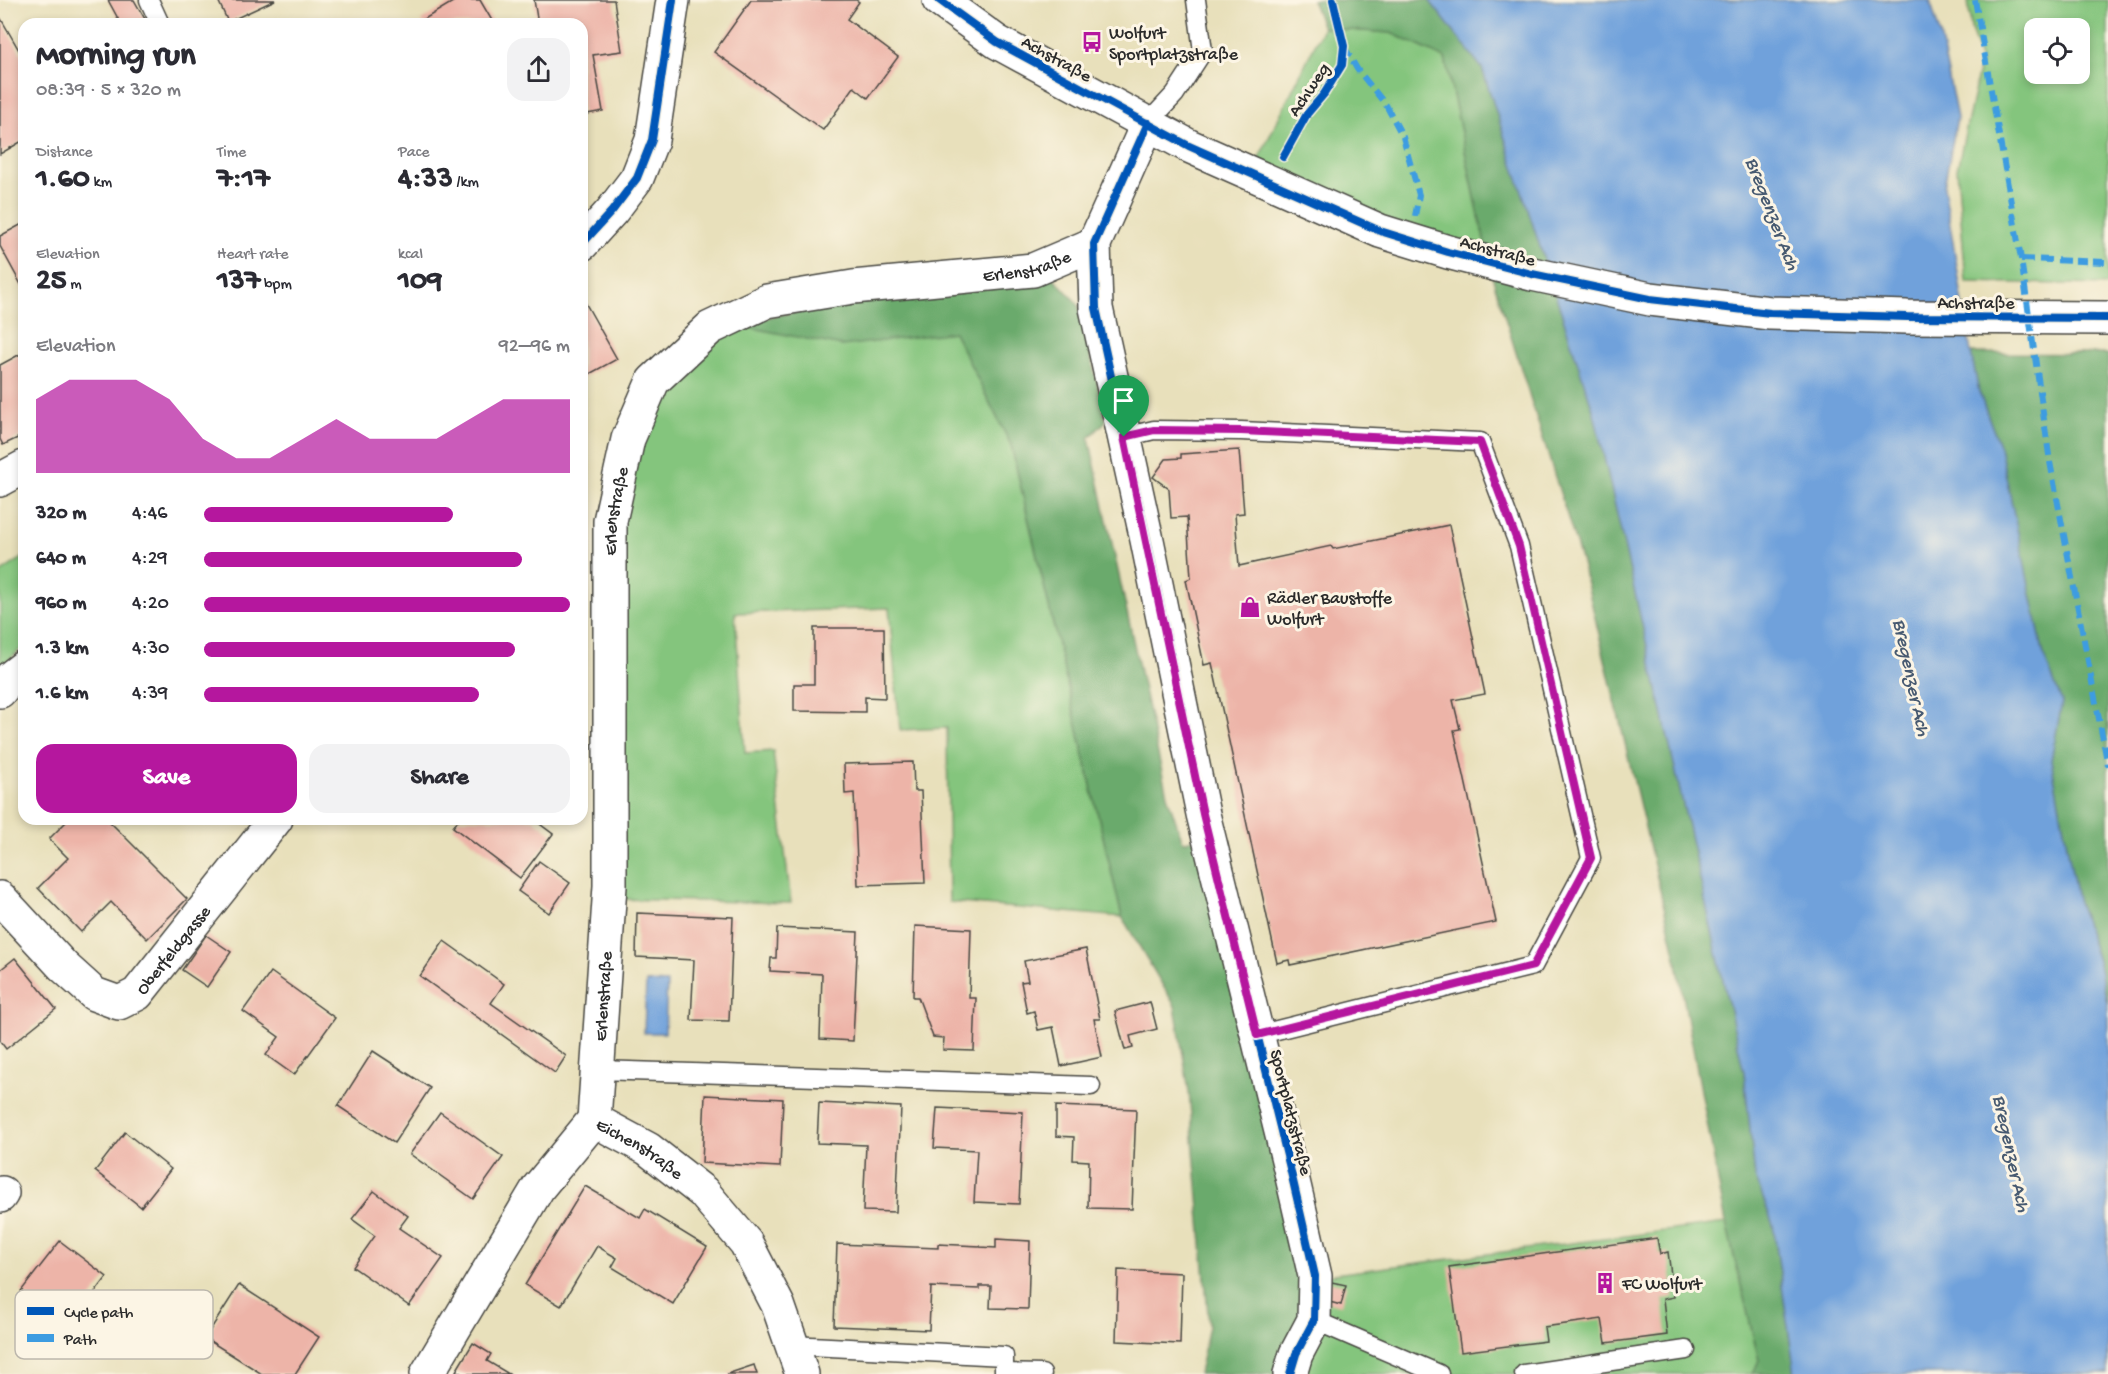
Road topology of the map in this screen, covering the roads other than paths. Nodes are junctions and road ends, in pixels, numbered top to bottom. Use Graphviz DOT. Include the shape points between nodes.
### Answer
graph roads {
  1 [pos="149,0"];
  2 [pos="673,0"];
  3 [pos="939,0"];
  4 [pos="1196,0"];
  5 [pos="157,18"];
  6 [pos="1148,123"];
  7 [pos="588,237"];
  8 [pos="1094,244"];
  9 [pos="2108,318"];
  10 [pos="1124,437"];
  11 [pos="18,471"];
  12 [pos="0,480"];
  13 [pos="18,672"];
  14 [pos="0,691"];
  15 [pos="271,825"];
  16 [pos="0,898"];
  17 [pos="1257,1035"];
  18 [pos="598,1070"];
  19 [pos="1091,1086"];
  20 [pos="594,1120"];
  21 [pos="1314,1320"];
  22 [pos="1686,1350"];
  23 [pos="796,1359"];
  24 [pos="427,1374"];
  25 [pos="1042,1374"];
  26 [pos="1290,1374"];
  27 [pos="1440,1374"];
  28 [pos="1524,1374"];
  1 -- 5 [label="lane"];
  2 -- 7 [label="street" via="652,140 637,178"];
  3 -- 6 [label="street, Achstraße" via="997,42"];
  4 -- 6 [label="lane" via="1203,51 1175,94"];
  6 -- 8 [label="street, Sportplatzstraße"];
  6 -- 9 [label="street, Achstraße" via="1189,146 1380,231 1532,274 1650,299 1770,313"];
  8 -- 10 [label="street, Sportplatzstraße" via="1096,308"];
  8 -- 18 [label="street, Erlenstraße" via="1033,270 853,287 767,302 710,328 653,381 628,439 610,521 610,886"];
  10 -- 17 [label="street, Sportplatzstraße" via="1203,814"];
  10 -- 17 [label="lane" via="1154,430 1241,431 1480,442 1519,546 1591,858 1533,966"];
  11 -- 12 [label="street"];
  13 -- 14 [label="street"];
  15 -- 16 [label="street, Oberfeldgasse" via="137,994 119,1003 94,994"];
  17 -- 21 [label="street, Sportplatzstraße" via="1315,1276"];
  18 -- 19 [label="lane"];
  18 -- 20 [label="street, Erlenstraße"];
  20 -- 23 [label="street, Eichenstraße" via="648,1149 703,1192 746,1243 778,1305"];
  20 -- 24 [label="street, Eichenstraße" via="538,1188"];
  21 -- 26 [label="street, Sportplatzstraße" via="1296,1353"];
  21 -- 27 [label="lane"];
  22 -- 28 [label="lane"];
  23 -- 25 [label="lane" via="1004,1356 1004,1372"];
}
